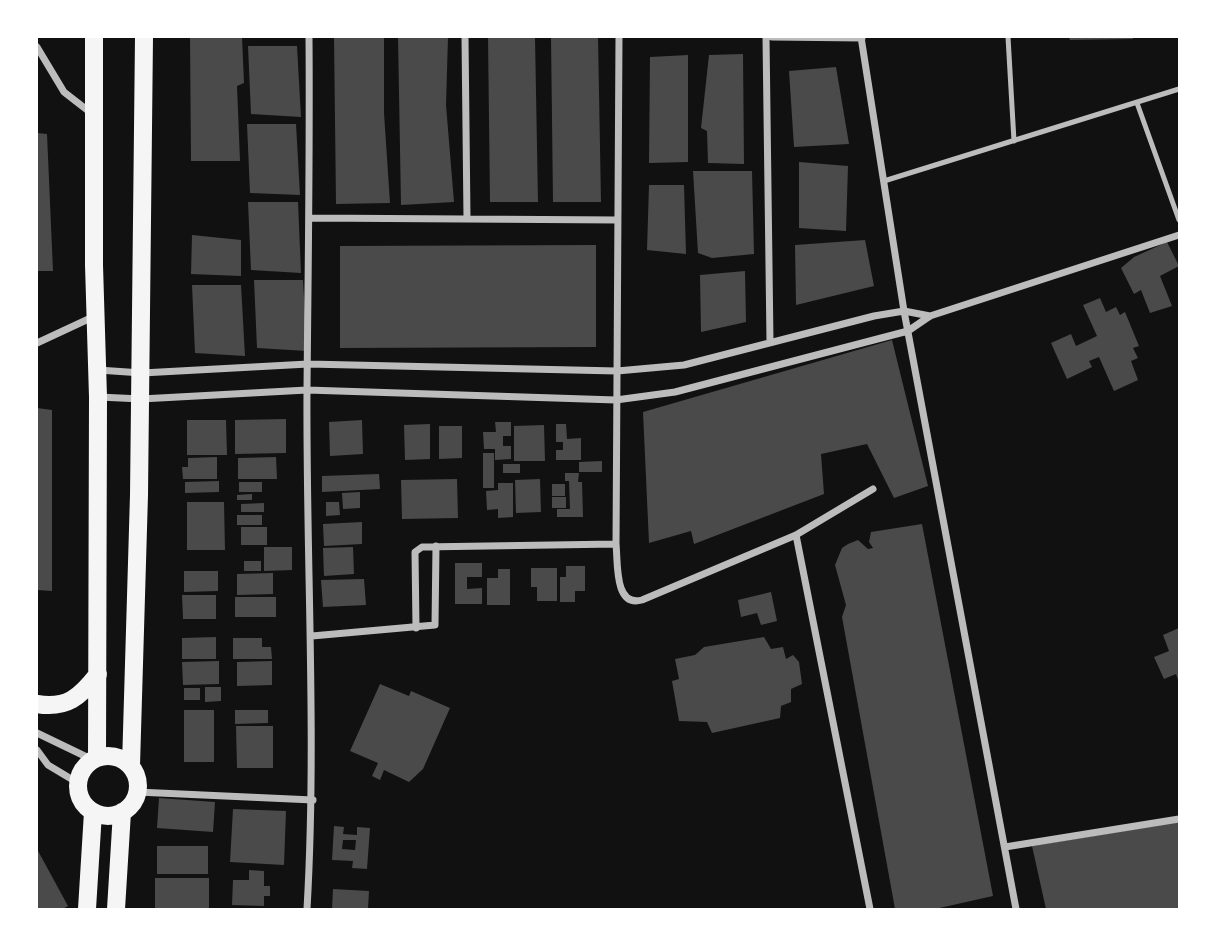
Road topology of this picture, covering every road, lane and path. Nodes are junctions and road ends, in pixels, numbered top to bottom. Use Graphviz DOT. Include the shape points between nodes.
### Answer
graph roads {
  1 [pos="94,37"];
  2 [pos="144,37"];
  3 [pos="309,37"];
  4 [pos="465,37"];
  5 [pos="619,37"];
  6 [pos="766,37"];
  7 [pos="772,37"];
  8 [pos="1008,37"];
  9 [pos="862,38"];
  10 [pos="37,47"];
  11 [pos="1179,89"];
  12 [pos="1136,103"];
  13 [pos="95,116"];
  14 [pos="1014,141"];
  15 [pos="884,181"];
  16 [pos="311,218"];
  17 [pos="467,219"];
  18 [pos="618,220"];
  19 [pos="1179,220"];
  20 [pos="1179,235"];
  21 [pos="904,311"];
  22 [pos="95,316"];
  23 [pos="930,316"];
  24 [pos="908,331"];
  25 [pos="771,342"];
  26 [pos="37,343"];
  27 [pos="308,364"];
  28 [pos="97,369"];
  29 [pos="617,371"];
  30 [pos="142,373"];
  31 [pos="307,390"];
  32 [pos="98,397"];
  33 [pos="141,399"];
  34 [pos="616,400"];
  35 [pos="873,489"];
  36 [pos="796,535"];
  37 [pos="616,544"];
  38 [pos="436,546"];
  39 [pos="416,628"];
  40 [pos="312,636"];
  41 [pos="97,674"];
  42 [pos="37,704"];
  43 [pos="37,733"];
  44 [pos="37,750"];
  45 [pos="95,759"];
  46 [pos="131,765"];
  47 [pos="78,783"];
  48 [pos="137,792"];
  49 [pos="313,800"];
  50 [pos="93,812"];
  51 [pos="122,812"];
  52 [pos="1179,819"];
  53 [pos="1005,846"];
  54 [pos="87,909"];
  55 [pos="116,909"];
  56 [pos="307,909"];
  57 [pos="870,909"];
  58 [pos="1016,909"];
  1 -- 13 [label="main road"];
  2 -- 30 [label="main road"];
  3 -- 16 [label="street"];
  4 -- 17 [label="street"];
  5 -- 18 [label="street"];
  6 -- 25 [label="street"];
  7 -- 9 [label="street"];
  8 -- 14 [label="lane"];
  9 -- 15 [label="street"];
  10 -- 13 [label="street" via="64,92"];
  11 -- 12 [label="lane"];
  12 -- 14 [label="lane"];
  12 -- 19 [label="lane"];
  13 -- 22 [label="main road"];
  14 -- 15 [label="lane"];
  15 -- 21 [label="street"];
  16 -- 17 [label="street"];
  16 -- 27 [label="street"];
  17 -- 18 [label="street"];
  18 -- 29 [label="street"];
  20 -- 23 [label="street"];
  21 -- 23 [label="street"];
  21 -- 24 [label="street"];
  21 -- 25 [label="street"];
  22 -- 26 [label="street"];
  22 -- 28 [label="main road"];
  23 -- 24 [label="street"];
  24 -- 34 [label="street" via="675,392"];
  24 -- 53 [label="street"];
  25 -- 29 [label="street" via="684,365"];
  27 -- 29 [label="street"];
  27 -- 30 [label="street"];
  27 -- 31 [label="street"];
  28 -- 30 [label="street"];
  28 -- 32 [label="main road"];
  29 -- 34 [label="street"];
  30 -- 33 [label="main road"];
  31 -- 33 [label="street"];
  31 -- 34 [label="street"];
  31 -- 40 [label="street"];
  32 -- 33 [label="street"];
  32 -- 41 [label="main road"];
  33 -- 46 [label="main road"];
  34 -- 37 [label="street"];
  35 -- 36 [label="street"];
  36 -- 37 [label="street" via="634,602 621,592"];
  36 -- 57 [label="street"];
  37 -- 38 [label="street"];
  38 -- 39 [label="street" via="436,621 431,627"];
  38 -- 39 [label="street" via="415,552"];
  39 -- 40 [label="street"];
  40 -- 49 [label="street"];
  41 -- 42 [label="main road" via="75,700 63,705"];
  41 -- 45 [label="main road"];
  43 -- 45 [label="street"];
  44 -- 47 [label="street" via="48,765"];
  45 -- 46 [label="main road" via="113,757"];
  45 -- 47 [label="main road"];
  46 -- 48 [label="main road"];
  47 -- 50 [label="main road" via="81,800"];
  48 -- 49 [label="street"];
  48 -- 51 [label="main road"];
  49 -- 56 [label="street"];
  50 -- 51 [label="main road" via="102,816"];
  50 -- 54 [label="main road"];
  51 -- 55 [label="main road"];
  52 -- 53 [label="street"];
  53 -- 58 [label="street"];
}
